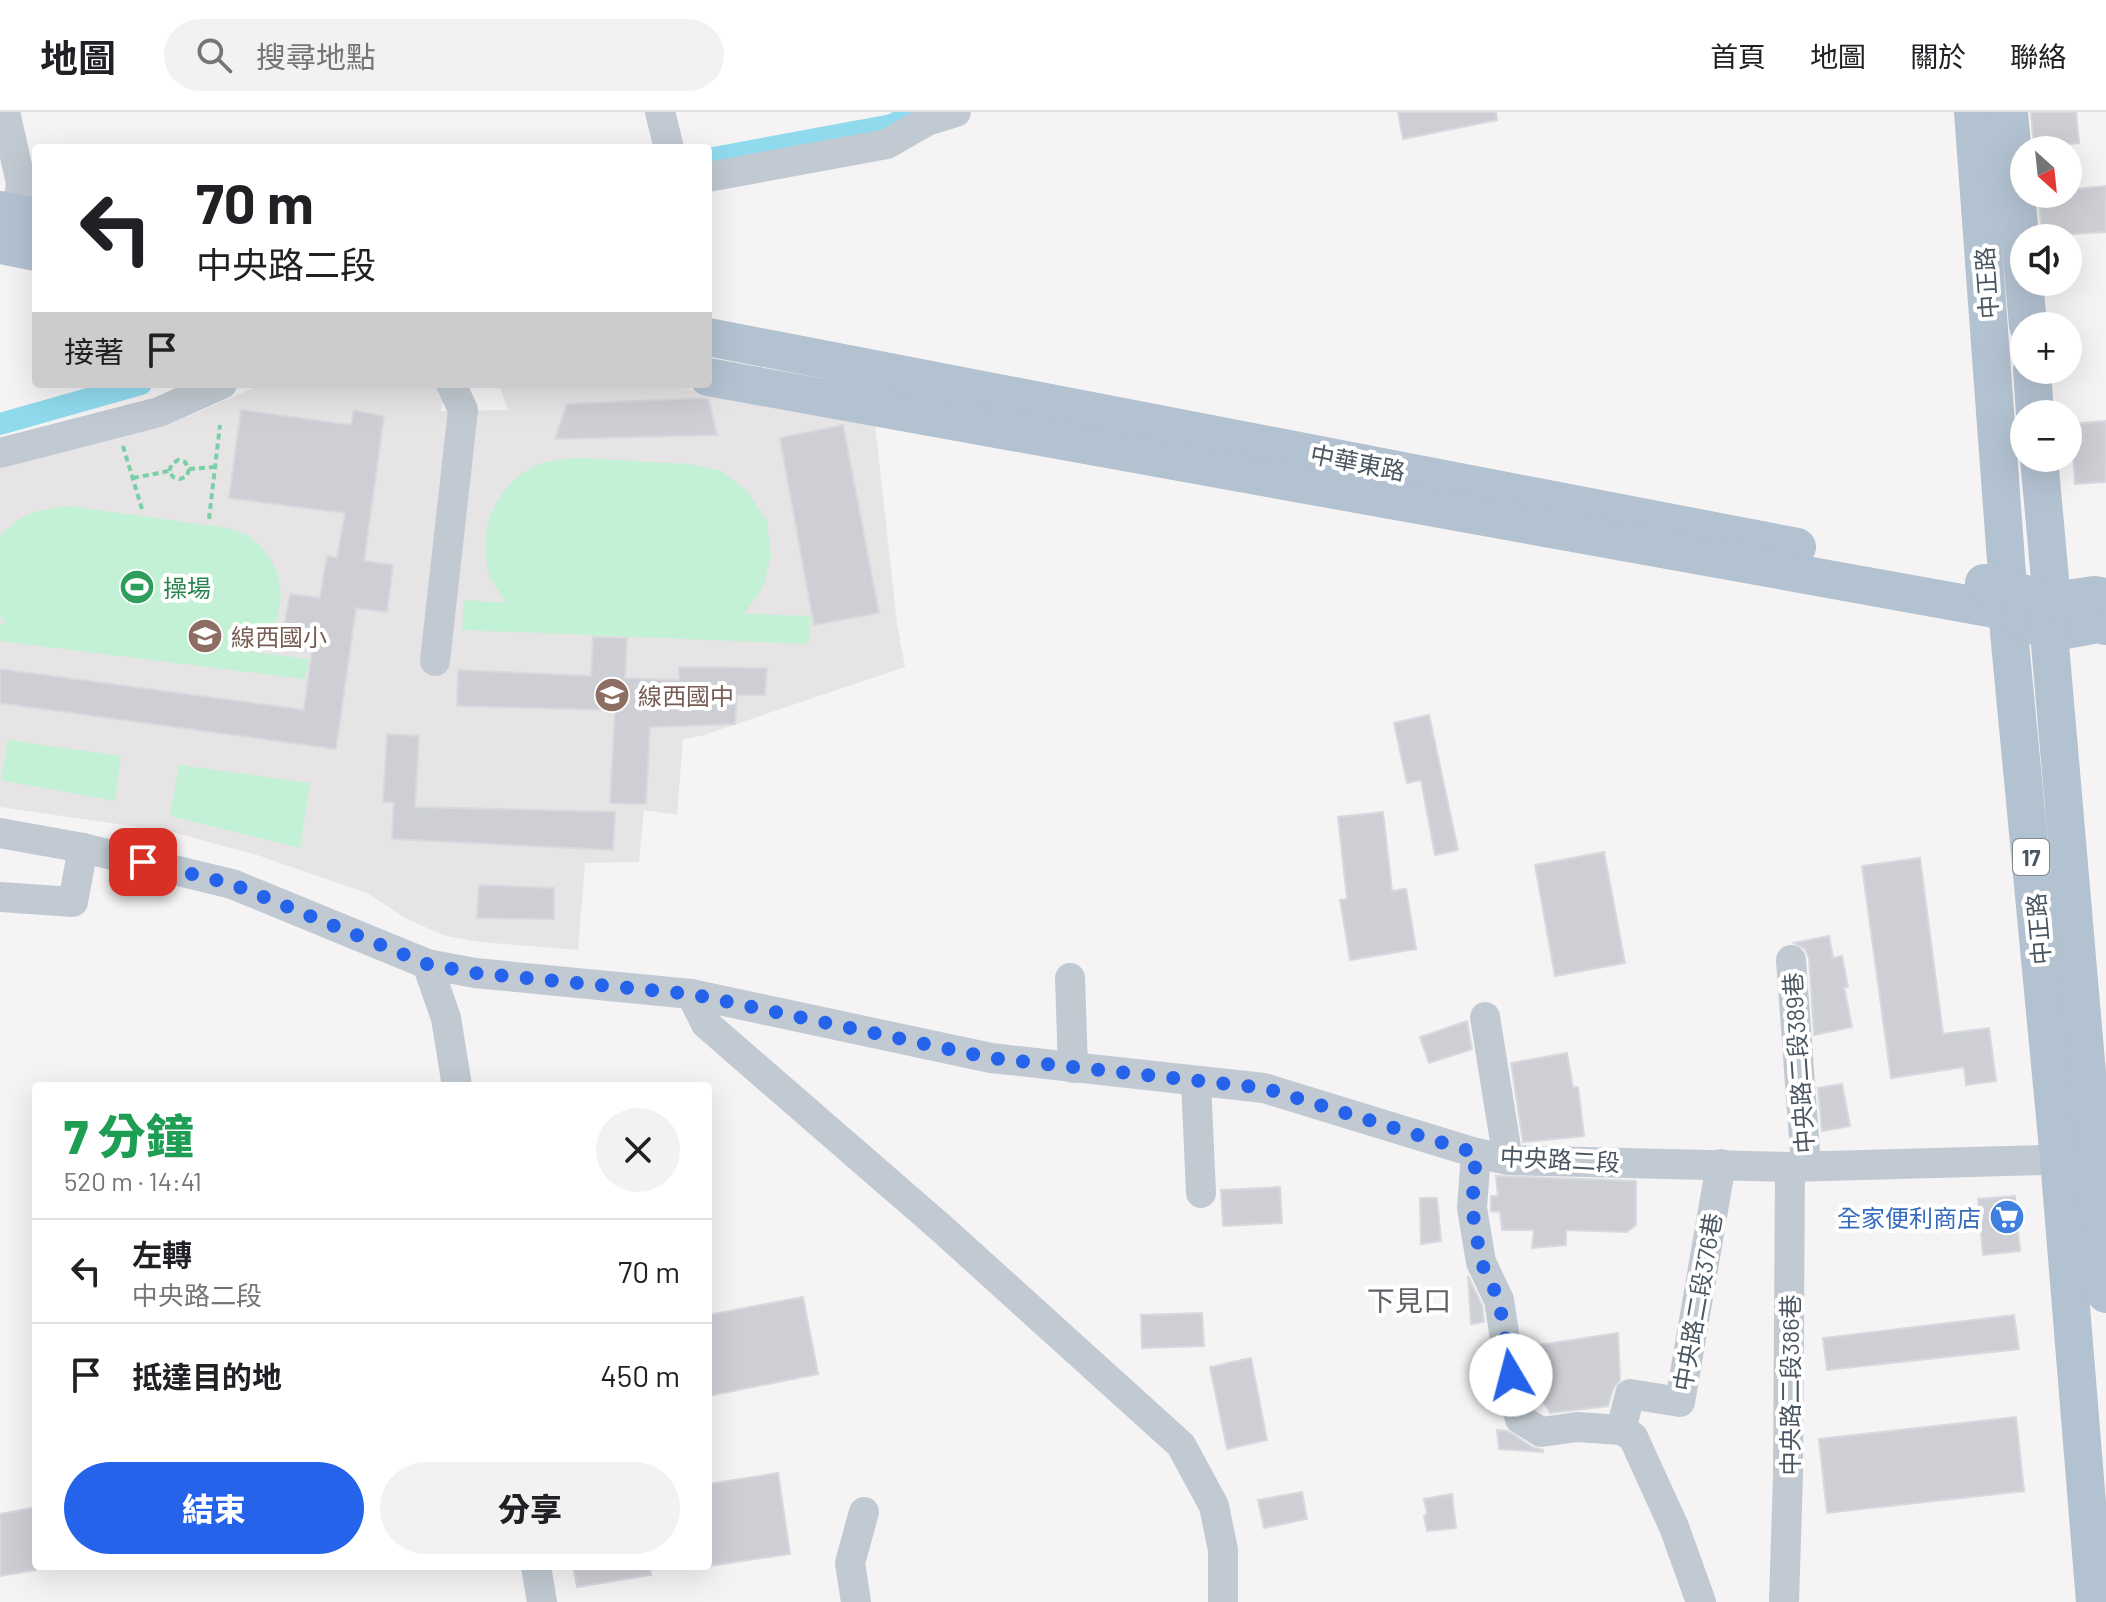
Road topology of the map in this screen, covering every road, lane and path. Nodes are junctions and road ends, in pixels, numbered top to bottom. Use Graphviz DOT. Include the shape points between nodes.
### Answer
graph roads {
  1 [pos="5,112"];
  2 [pos="660,112"];
  3 [pos="956,112"];
  4 [pos="1973,112"];
  5 [pos="2009,112"];
  6 [pos="668,144"];
  7 [pos="712,176"];
  8 [pos="13,221"];
  9 [pos="32,247"];
  10 [pos="2027,312"];
  11 [pos="712,338"];
  12 [pos="712,378"];
  13 [pos="213,388"];
  14 [pos="453,388"];
  15 [pos="220,425"];
  16 [pos="120,433"];
  17 [pos="0,453"];
  18 [pos="215,467"];
  19 [pos="189,469"];
  20 [pos="169,471"];
  21 [pos="2040,472"];
  22 [pos="133,478"];
  23 [pos="142,509"];
  24 [pos="209,519"];
  25 [pos="2106,573"];
  26 [pos="2106,597"];
  27 [pos="2008,600"];
  28 [pos="2050,617"];
  29 [pos="2106,626"];
  30 [pos="2106,653"];
  31 [pos="435,661"];
  32 [pos="0,833"];
  33 [pos="83,848"];
  34 [pos="0,897"];
  35 [pos="1791,960"];
  36 [pos="427,964"];
  37 [pos="1070,978"];
  38 [pos="691,994"];
  39 [pos="1485,1017"];
  40 [pos="1073,1068"];
  41 [pos="456,1082"];
  42 [pos="1196,1082"];
  43 [pos="1476,1153"];
  44 [pos="2086,1159"];
  45 [pos="1508,1160"];
  46 [pos="1721,1164"];
  47 [pos="1798,1166"];
  48 [pos="1201,1193"];
  49 [pos="2106,1294"];
  50 [pos="1621,1430"];
  51 [pos="864,1512"];
  52 [pos="537,1570"];
  53 [pos="542,1602"];
  54 [pos="856,1602"];
  55 [pos="1223,1602"];
  56 [pos="1701,1602"];
  57 [pos="1784,1602"];
  58 [pos="2095,1602"];
  1 -- 8 [label="street" via="21,183"];
  2 -- 6 [label="street"];
  3 -- 7 [label="street" via="927,121 887,144"];
  4 -- 27 [label="main road, 中正路 / 17"];
  5 -- 10 [label="main road, 中正路"];
  8 -- 9 [label="main road"];
  11 -- 27 [label="main road, 中華東路"];
  12 -- 27 [label="main road, 中華東路"];
  13 -- 17 [label="street" via="159,412"];
  14 -- 31 [label="street" via="463,410"];
  15 -- 18 [label="path"];
  16 -- 22 [label="path"];
  18 -- 19 [label="path"];
  18 -- 24 [label="path"];
  19 -- 20 [label="path" via="180,479"];
  19 -- 20 [label="path" via="178,460"];
  20 -- 22 [label="path"];
  21 -- 28 [label="main road, 中正路 / 17"];
  22 -- 23 [label="path"];
  25 -- 28 [label="main road" via="2092,571"];
  26 -- 28 [label="main road" via="2094,595"];
  27 -- 28 [label="main road"];
  27 -- 44 [label="main road, 中正路 / 17"];
  28 -- 29 [label="main road"];
  28 -- 30 [label="main road"];
  28 -- 44 [label="main road, 中正路 / 17"];
  32 -- 33 [label="street, 中央路二段"];
  33 -- 34 [label="street" via="73,902"];
  33 -- 36 [label="street, 中央路二段" via="232,884"];
  35 -- 47 [label="street, 中央路二段389巷"];
  36 -- 38 [label="street, 中央路二段"];
  36 -- 41 [label="street" via="446,1018"];
  37 -- 40 [label="street"];
  38 -- 40 [label="street, 中央路二段" via="991,1058"];
  38 -- 55 [label="street" via="706,1024 1181,1445 1214,1506 1223,1550"];
  39 -- 45 [label="street"];
  40 -- 42 [label="street, 中央路二段"];
  42 -- 43 [label="street, 中央路二段" via="1264,1088"];
  42 -- 48 [label="street"];
  43 -- 45 [label="street, 中央路二段"];
  43 -- 50 [label="street" via="1472,1208 1481,1262 1499,1300 1520,1419 1541,1432 1577,1427"];
  44 -- 47 [label="street, 中央路二段"];
  44 -- 49 [label="main road, 中正路 / 17"];
  44 -- 58 [label="main road, 中正路 / 17"];
  45 -- 46 [label="street, 中央路二段"];
  46 -- 47 [label="street, 中央路二段"];
  46 -- 50 [label="street, 中央路二段376巷" via="1680,1402 1630,1394"];
  47 -- 57 [label="street, 中央路二段386巷"];
  50 -- 56 [label="street" via="1633,1437"];
  51 -- 54 [label="street" via="850,1563"];
  52 -- 53 [label="street"];
}
